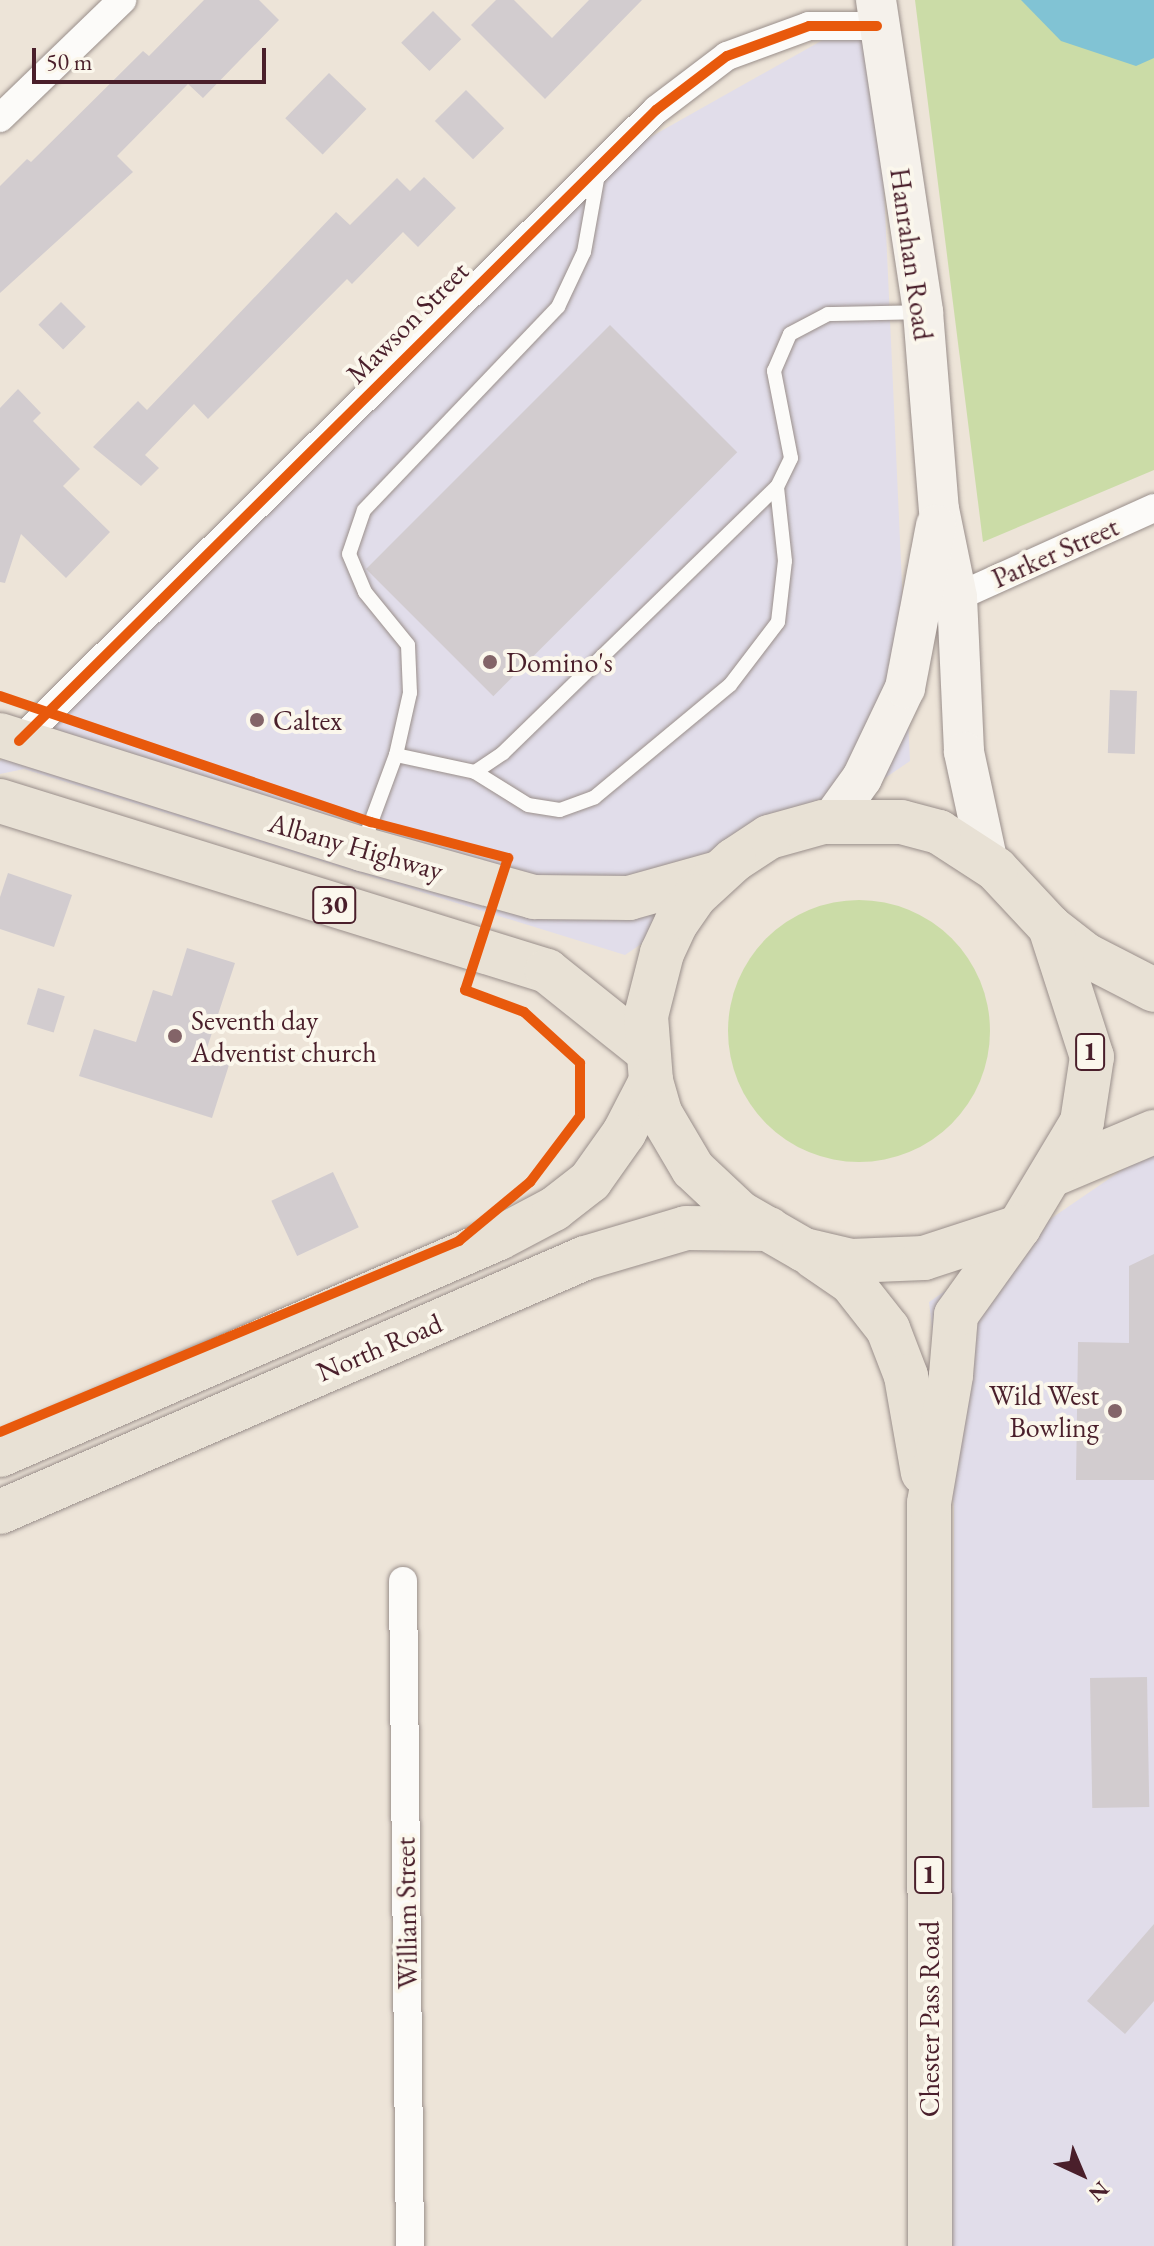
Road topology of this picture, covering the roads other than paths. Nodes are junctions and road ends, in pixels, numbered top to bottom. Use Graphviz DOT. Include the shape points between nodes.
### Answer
graph roads {
  1 [pos="122,0"];
  2 [pos="877,13"];
  3 [pos="0,118"];
  4 [pos="599,166"];
  5 [pos="923,312"];
  6 [pos="777,487"];
  7 [pos="1154,508"];
  8 [pos="939,509"];
  9 [pos="957,597"];
  10 [pos="9,738"];
  11 [pos="396,755"];
  12 [pos="475,772"];
  13 [pos="0,801"];
  14 [pos="831,821"];
  15 [pos="362,849"];
  16 [pos="988,863"];
  17 [pos="718,873"];
  18 [pos="1050,927"];
  19 [pos="1154,990"];
  20 [pos="648,1065"];
  21 [pos="1154,1132"];
  22 [pos="1052,1175"];
  23 [pos="1019,1227"];
  24 [pos="787,1239"];
  25 [pos="0,1455"];
  26 [pos="929,1503"];
  27 [pos="0,1512"];
  28 [pos="403,1581"];
  29 [pos="410,2246"];
  30 [pos="930,2246"];
  1 -- 3 [label="street"];
  2 -- 4 [label="street, Mawson Street" via="809,26 727,56 656,110"];
  2 -- 5 [label="main road, Hanrahan Road"];
  4 -- 10 [label="street, Mawson Street"];
  4 -- 11 [label="lane" via="584,252 558,307 364,510 349,554 365,592 408,645 410,693"];
  5 -- 6 [label="lane" via="828,314 790,334 774,371 791,458"];
  5 -- 8 [label="main road, Hanrahan Road"];
  6 -- 12 [label="lane" via="503,753"];
  6 -- 12 [label="lane" via="785,561 778,622 730,685 595,797 560,810 528,805"];
  7 -- 9 [label="street, Parker Street"];
  8 -- 9 [label="main road, Hanrahan Road"];
  8 -- 14 [label="main road, Hanrahan Road" via="905,688 862,778"];
  9 -- 16 [label="main road, Hanrahan Road" via="964,752"];
  10 -- 15 [label="main road, Albany Highway / 30"];
  11 -- 12 [label="lane"];
  11 -- 15 [label="lane"];
  13 -- 20 [label="main road, 30" via="547,971"];
  14 -- 16 [label="main road, 1" via="901,822 939,832"];
  14 -- 17 [label="main road, 1" via="769,837"];
  15 -- 17 [label="main road, Albany Highway / 30" via="534,897 629,898"];
  16 -- 18 [label="main road, 1"];
  17 -- 20 [label="main road, 1" via="689,905 662,953 646,1016"];
  18 -- 19 [label="main road, 1" via="1086,955"];
  18 -- 22 [label="main road, 1" via="1092,1057 1082,1122"];
  20 -- 24 [label="main road, 1" via="665,1122 693,1169 740,1213"];
  20 -- 25 [label="main road, North Road" via="624,1133 590,1181 554,1209 499,1238"];
  21 -- 22 [label="main road"];
  22 -- 23 [label="main road, 1"];
  23 -- 24 [label="main road, 1" via="924,1258 851,1261"];
  23 -- 26 [label="main road, Chester Pass Road / 1" via="956,1315"];
  24 -- 26 [label="main road, Chester Pass Road / 1" via="851,1282 888,1329 906,1376"];
  24 -- 27 [label="main road, North Road" via="686,1228 585,1258"];
  26 -- 30 [label="main road, Chester Pass Road / 1"];
  28 -- 29 [label="street, William Street"];
}
